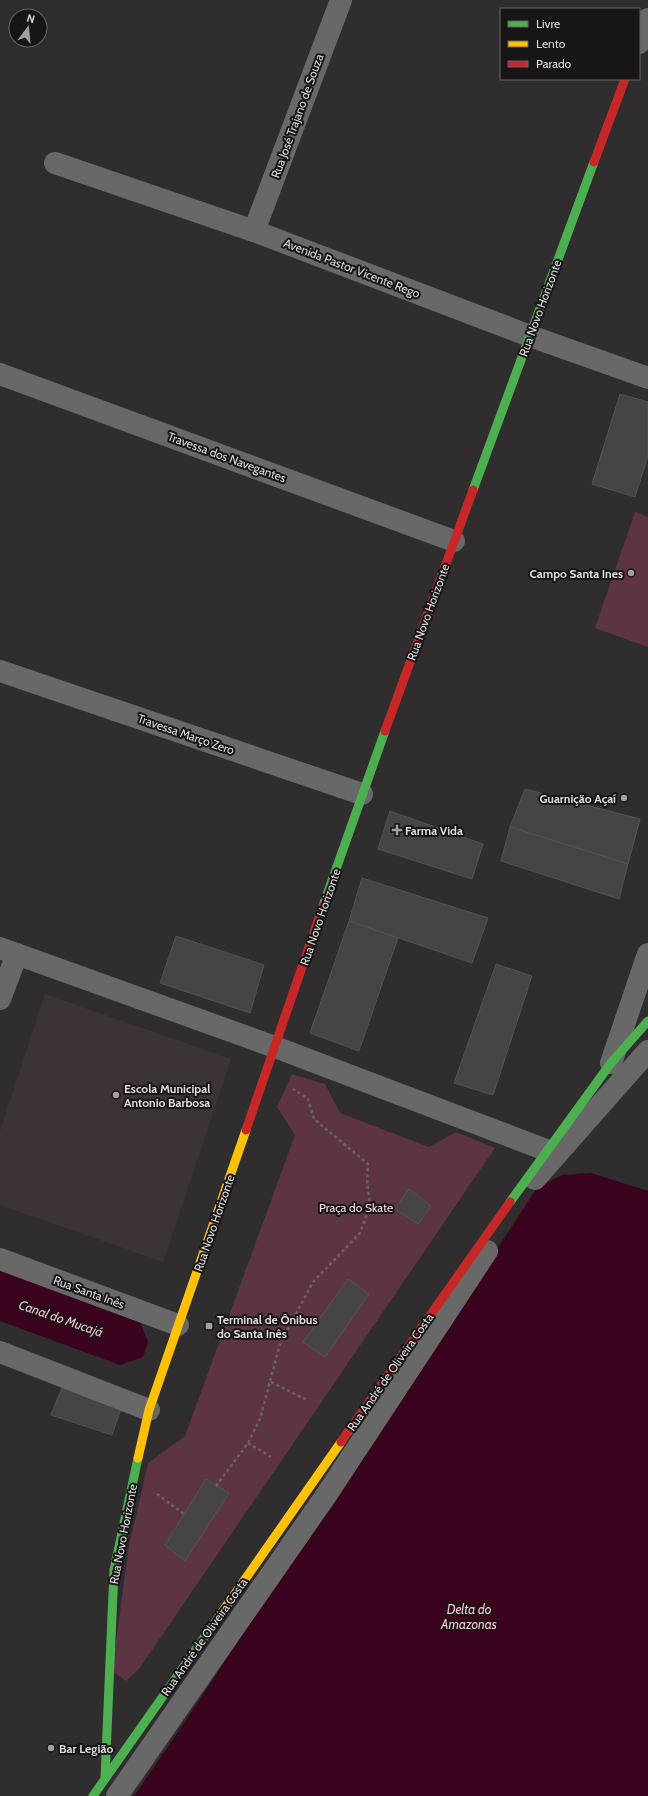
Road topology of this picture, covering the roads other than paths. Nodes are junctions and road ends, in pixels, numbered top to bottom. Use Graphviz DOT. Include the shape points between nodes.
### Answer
graph roads {
  1 [pos="341,0"];
  2 [pos="648,19"];
  3 [pos="640,40"];
  4 [pos="626,80"];
  5 [pos="54,163"];
  6 [pos="254,231"];
  7 [pos="530,336"];
  8 [pos="0,374"];
  9 [pos="648,378"];
  10 [pos="454,541"];
  11 [pos="5,673"];
  12 [pos="362,794"];
  13 [pos="8,951"];
  14 [pos="648,954"];
  15 [pos="0,999"];
  16 [pos="648,1021"];
  17 [pos="275,1047"];
  18 [pos="648,1051"];
  19 [pos="611,1063"];
  20 [pos="546,1150"];
  21 [pos="0,1259"];
  22 [pos="178,1325"];
  23 [pos="0,1352"];
  24 [pos="149,1410"];
  25 [pos="105,1776"];
  26 [pos="93,1796"];
  27 [pos="117,1796"];
  1 -- 6 [label="street, Rua José Trajano de Souza"];
  2 -- 3 [label="street"];
  4 -- 7 [label="street, Rua Novo Horizonte"];
  5 -- 6 [label="street, Avenida Pastor Vicente Rego"];
  6 -- 7 [label="street, Avenida Pastor Vicente Rego"];
  7 -- 9 [label="street, Avenida Pastor Vicente Rego"];
  7 -- 10 [label="street, Rua Novo Horizonte"];
  8 -- 10 [label="street, Travessa dos Navegantes"];
  10 -- 12 [label="street, Rua Novo Horizonte"];
  11 -- 12 [label="street, Travessa Março Zero"];
  12 -- 17 [label="street, Rua Novo Horizonte"];
  13 -- 15 [label="street"];
  13 -- 17 [label="street"];
  14 -- 19 [label="street, Rua André de Oliveira Costa"];
  16 -- 19 [label="street"];
  17 -- 20 [label="street"];
  17 -- 22 [label="street, Rua Novo Horizonte"];
  18 -- 27 [label="street" via="535,1179 327,1494"];
  19 -- 20 [label="street, Rua André de Oliveira Costa"];
  20 -- 25 [label="street, Rua André de Oliveira Costa"];
  21 -- 22 [label="street, Rua Santa Inês"];
  22 -- 24 [label="street, Rua Novo Horizonte"];
  23 -- 24 [label="street"];
  24 -- 25 [label="street, Rua Novo Horizonte" via="114,1570"];
  25 -- 26 [label="street, Rua André de Oliveira Costa"];
}
